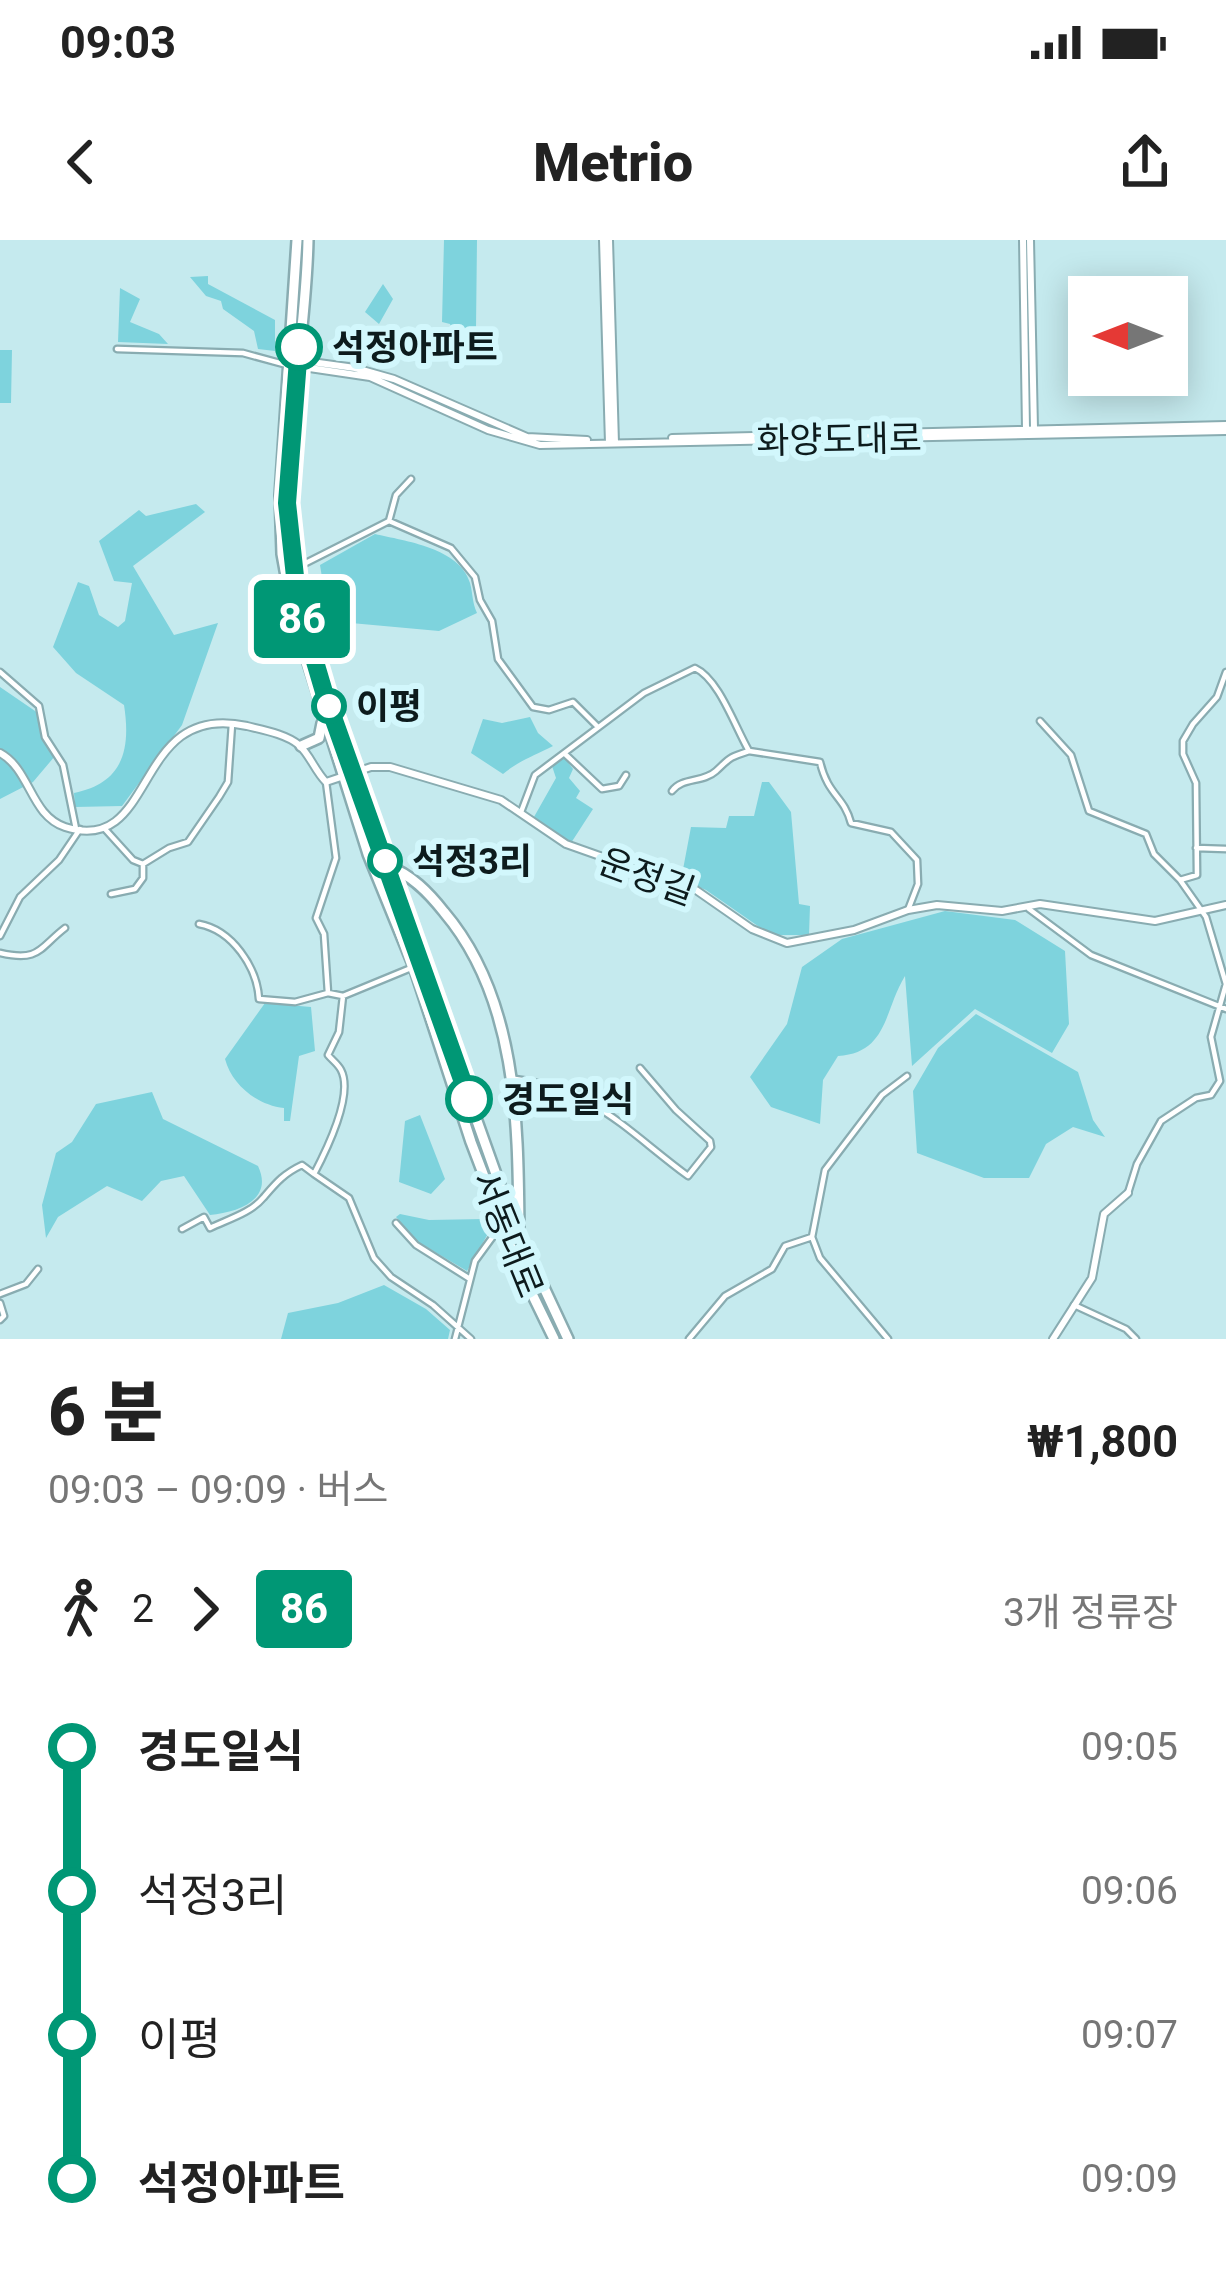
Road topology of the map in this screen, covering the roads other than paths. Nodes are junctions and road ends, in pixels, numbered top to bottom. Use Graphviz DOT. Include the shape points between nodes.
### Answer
graph roads {
  1 [pos="297,240"];
  2 [pos="308,240"];
  3 [pos="606,240"];
  4 [pos="1027,240"];
  5 [pos="117,349"];
  6 [pos="292,362"];
  7 [pos="1226,428"];
  8 [pos="1030,432"];
  9 [pos="612,441"];
  10 [pos="411,479"];
  11 [pos="389,521"];
  12 [pos="292,570"];
  13 [pos="0,672"];
  14 [pos="1226,672"];
  15 [pos="322,712"];
  16 [pos="1040,721"];
  17 [pos="232,724"];
  18 [pos="598,727"];
  19 [pos="301,746"];
  20 [pos="749,751"];
  21 [pos="0,753"];
  22 [pos="565,754"];
  23 [pos="626,775"];
  24 [pos="349,776"];
  25 [pos="326,782"];
  26 [pos="672,791"];
  27 [pos="520,812"];
  28 [pos="103,826"];
  29 [pos="78,829"];
  30 [pos="1196,848"];
  31 [pos="1226,849"];
  32 [pos="143,864"];
  33 [pos="387,866"];
  34 [pos="1180,880"];
  35 [pos="111,894"];
  36 [pos="1226,904"];
  37 [pos="1025,905"];
  38 [pos="908,910"];
  39 [pos="1203,912"];
  40 [pos="199,924"];
  41 [pos="65,928"];
  42 [pos="0,935"];
  43 [pos="0,953"];
  44 [pos="418,965"];
  45 [pos="328,993"];
  46 [pos="343,996"];
  47 [pos="1216,1007"];
  48 [pos="1226,1009"];
  49 [pos="640,1068"];
  50 [pos="907,1076"];
  51 [pos="509,1079"];
  52 [pos="314,1174"];
  53 [pos="1128,1193"];
  54 [pos="396,1223"];
  55 [pos="502,1223"];
  56 [pos="182,1229"];
  57 [pos="519,1237"];
  58 [pos="812,1237"];
  59 [pos="38,1269"];
  60 [pos="470,1280"];
  61 [pos="0,1294"];
  62 [pos="0,1303"];
  63 [pos="1074,1305"];
  64 [pos="0,1320"];
  65 [pos="457,1328"];
  66 [pos="455,1339"];
  67 [pos="470,1339"];
  68 [pos="554,1339"];
  69 [pos="568,1339"];
  70 [pos="689,1339"];
  71 [pos="888,1339"];
  72 [pos="1053,1339"];
  73 [pos="1136,1339"];
  1 -- 6 [label="main road, 서동대로"];
  2 -- 6 [label="main road, 서동대로"];
  3 -- 9 [label="street"];
  4 -- 8 [label="street"];
  5 -- 6 [label="street"];
  6 -- 9 [label="street, 화양도대로" via="370,377 540,441"];
  6 -- 12 [label="main road, 서동대로"];
  6 -- 15 [label="main road, 서동대로" via="282,554"];
  7 -- 8 [label="street, 화양도대로"];
  8 -- 9 [label="street, 화양도대로"];
  10 -- 11 [label="street"];
  11 -- 12 [label="street"];
  11 -- 18 [label="street" via="451,548 475,577 498,659 538,711 573,702"];
  12 -- 24 [label="main road, 서동대로"];
  13 -- 29 [label="street" via="39,706"];
  14 -- 30 [label="street" via="1183,742 1196,783"];
  15 -- 19 [label="main road" via="319,738"];
  15 -- 24 [label="main road, 서동대로"];
  16 -- 34 [label="street" via="1071,755 1089,811 1146,834"];
  17 -- 19 [label="street"];
  17 -- 28 [label="street" via="196,725 178,736 124,814"];
  17 -- 32 [label="street" via="228,782 219,797 188,842"];
  18 -- 20 [label="street" via="695,668 722,693"];
  18 -- 22 [label="street"];
  19 -- 25 [label="street"];
  20 -- 26 [label="street"];
  20 -- 38 [label="street" via="820,762 825,787 848,808 851,823 891,832 917,860"];
  21 -- 29 [label="street" via="24,773 50,818"];
  22 -- 23 [label="street" via="602,789"];
  22 -- 27 [label="street" via="536,776"];
  24 -- 25 [label="street, 운정길"];
  24 -- 27 [label="street, 운정길" via="389,767"];
  24 -- 33 [label="main road, 서동대로"];
  24 -- 44 [label="main road, 서동대로" via="368,854"];
  25 -- 45 [label="street" via="336,858 316,918"];
  27 -- 38 [label="street, 운정길" via="566,844 696,890 770,939 854,930"];
  28 -- 29 [label="street"];
  28 -- 32 [label="street"];
  29 -- 42 [label="street" via="20,897"];
  30 -- 31 [label="street"];
  30 -- 34 [label="street" via="1197,875"];
  32 -- 35 [label="street" via="135,890"];
  33 -- 44 [label="main road, 서동대로"];
  33 -- 51 [label="main road, 서동대로" via="429,894 474,952 501,1023"];
  34 -- 39 [label="street"];
  36 -- 39 [label="street, 운정길"];
  37 -- 38 [label="street, 운정길"];
  37 -- 39 [label="street, 운정길" via="1155,921"];
  37 -- 47 [label="street" via="1091,955"];
  39 -- 47 [label="street" via="1226,984"];
  40 -- 45 [label="street" via="223,931 255,973 259,999 295,1002"];
  41 -- 43 [label="street" via="45,951"];
  44 -- 46 [label="street"];
  44 -- 55 [label="main road, 서동대로"];
  44 -- 57 [label="main road, 서동대로"];
  45 -- 46 [label="street"];
  46 -- 52 [label="street" via="328,1055 344,1089"];
  47 -- 48 [label="street"];
  47 -- 53 [label="street" via="1216,1090 1161,1121"];
  49 -- 51 [label="street" via="710,1141 688,1176 569,1090"];
  50 -- 58 [label="street" via="825,1170"];
  51 -- 57 [label="main road, 서동대로"];
  52 -- 56 [label="street" via="302,1165 214,1228 204,1217"];
  52 -- 65 [label="street" via="350,1198 374,1258 391,1277"];
  53 -- 63 [label="street" via="1104,1214 1092,1278"];
  54 -- 60 [label="street"];
  55 -- 60 [label="street"];
  55 -- 68 [label="main road, 서동대로"];
  57 -- 69 [label="main road, 서동대로"];
  58 -- 70 [label="street" via="784,1246 772,1269 710,1310"];
  58 -- 71 [label="street" via="820,1258"];
  59 -- 61 [label="street"];
  60 -- 65 [label="street"];
  62 -- 64 [label="street"];
  63 -- 72 [label="street"];
  63 -- 73 [label="street"];
  65 -- 66 [label="street"];
  65 -- 67 [label="street"];
}
